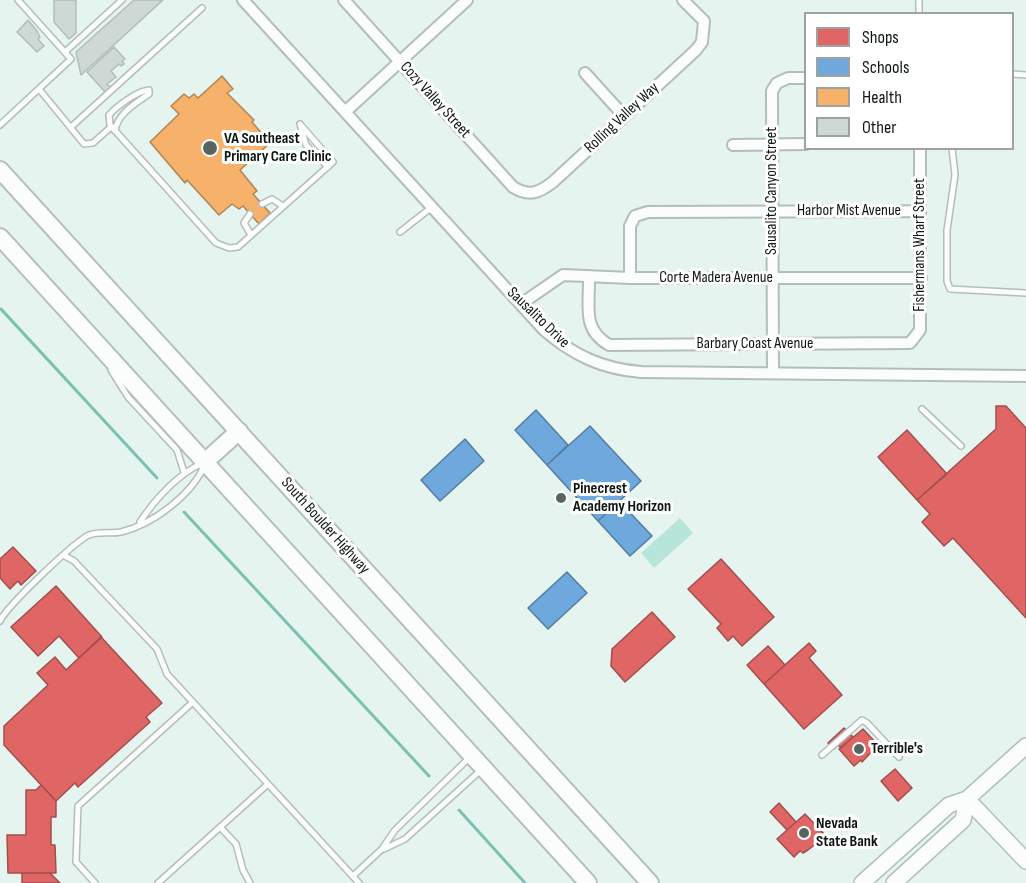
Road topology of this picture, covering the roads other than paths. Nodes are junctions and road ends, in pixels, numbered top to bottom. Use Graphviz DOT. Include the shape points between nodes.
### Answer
graph roads {
  1 [pos="18,0"];
  2 [pos="122,0"];
  3 [pos="243,0"];
  4 [pos="344,0"];
  5 [pos="467,0"];
  6 [pos="683,0"];
  7 [pos="202,8"];
  8 [pos="64,52"];
  9 [pos="399,61"];
  10 [pos="585,73"];
  11 [pos="804,78"];
  12 [pos="39,88"];
  13 [pos="345,112"];
  14 [pos="624,116"];
  15 [pos="0,125"];
  16 [pos="71,127"];
  17 [pos="113,129"];
  18 [pos="804,144"];
  19 [pos="733,145"];
  20 [pos="772,145"];
  21 [pos="920,150"];
  22 [pos="952,150"];
  23 [pos="328,167"];
  24 [pos="0,170"];
  25 [pos="529,194"];
  26 [pos="262,204"];
  27 [pos="283,206"];
  28 [pos="432,207"];
  29 [pos="772,211"];
  30 [pos="921,211"];
  31 [pos="250,214"];
  32 [pos="400,232"];
  33 [pos="251,235"];
  34 [pos="0,237"];
  35 [pos="589,276"];
  36 [pos="630,278"];
  37 [pos="772,278"];
  38 [pos="921,278"];
  39 [pos="1026,293"];
  40 [pos="521,304"];
  41 [pos="92,337"];
  42 [pos="915,339"];
  43 [pos="773,345"];
  44 [pos="773,373"];
  45 [pos="1026,376"];
  46 [pos="922,409"];
  47 [pos="239,432"];
  48 [pos="961,446"];
  49 [pos="206,461"];
  50 [pos="184,472"];
  51 [pos="139,523"];
  52 [pos="65,556"];
  53 [pos="0,621"];
  54 [pos="193,702"];
  55 [pos="1026,746"];
  56 [pos="822,755"];
  57 [pos="899,758"];
  58 [pos="477,762"];
  59 [pos="268,784"];
  60 [pos="967,799"];
  61 [pos="220,827"];
  62 [pos="382,849"];
  63 [pos="1026,861"];
  64 [pos="353,876"];
  65 [pos="587,882"];
  66 [pos="95,883"];
  67 [pos="158,883"];
  68 [pos="250,883"];
  69 [pos="359,883"];
  70 [pos="650,883"];
  71 [pos="862,883"];
  72 [pos="894,883"];
  1 -- 8 [label="lane"];
  2 -- 8 [label="lane"];
  3 -- 13 [label="street, Sausalito Drive"];
  4 -- 9 [label="street, Cozy Valley Street"];
  5 -- 9 [label="street"];
  6 -- 14 [label="street, Rolling Valley Way" via="704,21 705,31 696,50"];
  7 -- 16 [label="lane"];
  8 -- 12 [label="lane" via="71,58"];
  9 -- 13 [label="street"];
  9 -- 25 [label="street, Cozy Valley Street" via="513,187"];
  10 -- 14 [label="street"];
  11 -- 20 [label="street, Sausalito Canyon Street" via="788,78 777,83 772,92"];
  12 -- 15 [label="lane"];
  12 -- 16 [label="lane"];
  13 -- 28 [label="street, Sausalito Drive"];
  14 -- 25 [label="street, Rolling Valley Way" via="553,182"];
  16 -- 17 [label="lane" via="84,144"];
  17 -- 17 [label="lane" via="121,116 149,90 113,110 108,121"];
  17 -- 33 [label="lane" via="216,243 238,247"];
  18 -- 20 [label="street"];
  19 -- 20 [label="street"];
  20 -- 29 [label="street, Sausalito Canyon Street"];
  21 -- 30 [label="street, Fishermans Wharf Street"];
  22 -- 39 [label="lane" via="955,175 947,230 950,289"];
  23 -- 23 [label="lane" via="306,145 300,124 333,162"];
  23 -- 27 [label="lane"];
  24 -- 47 [label="main road, South Boulder Highway"];
  26 -- 27 [label="lane" via="272,199"];
  27 -- 33 [label="lane"];
  28 -- 32 [label="lane"];
  28 -- 40 [label="street, Sausalito Drive"];
  29 -- 30 [label="street, Harbor Mist Avenue"];
  29 -- 36 [label="street, Harbor Mist Avenue" via="648,212 635,216 630,226"];
  29 -- 37 [label="street, Sausalito Canyon Street"];
  30 -- 38 [label="street, Fishermans Wharf Street"];
  31 -- 33 [label="lane" via="244,223"];
  34 -- 41 [label="main road"];
  35 -- 36 [label="street, Corte Madera Avenue"];
  35 -- 40 [label="street, Corte Madera Avenue" via="558,277"];
  35 -- 43 [label="street, Barbary Coast Avenue" via="590,325 596,337 609,345"];
  36 -- 37 [label="street, Corte Madera Avenue"];
  37 -- 38 [label="street, Corte Madera Avenue"];
  37 -- 43 [label="street, Sausalito Canyon Street"];
  38 -- 42 [label="street, Fishermans Wharf Street" via="921,330"];
  40 -- 44 [label="street, Sausalito Drive" via="564,347 604,366 641,372"];
  41 -- 49 [label="main road"];
  41 -- 50 [label="lane" via="128,397 177,450"];
  42 -- 43 [label="street, Barbary Coast Avenue" via="910,343"];
  43 -- 44 [label="street, Sausalito Canyon Street"];
  44 -- 45 [label="street, Sausalito Drive"];
  46 -- 48 [label="lane"];
  47 -- 49 [label="main road"];
  47 -- 70 [label="main road, South Boulder Highway"];
  49 -- 50 [label="lane"];
  49 -- 51 [label="lane" via="197,483 160,515"];
  49 -- 58 [label="main road"];
  50 -- 51 [label="lane"];
  51 -- 52 [label="lane" via="122,531 88,536"];
  52 -- 53 [label="lane"];
  52 -- 54 [label="lane" via="157,649 167,674"];
  54 -- 59 [label="lane"];
  54 -- 66 [label="lane" via="78,807 76,862"];
  55 -- 60 [label="main road"];
  56 -- 57 [label="lane" via="862,720"];
  58 -- 62 [label="lane" via="395,830"];
  58 -- 62 [label="lane" via="405,838"];
  58 -- 65 [label="main road"];
  59 -- 61 [label="lane"];
  59 -- 64 [label="lane"];
  60 -- 63 [label="main road"];
  60 -- 71 [label="main road" via="949,805"];
  60 -- 72 [label="main road" via="963,820"];
  61 -- 67 [label="lane"];
  61 -- 68 [label="lane" via="236,844"];
  62 -- 64 [label="lane"];
  64 -- 69 [label="lane"];
}
